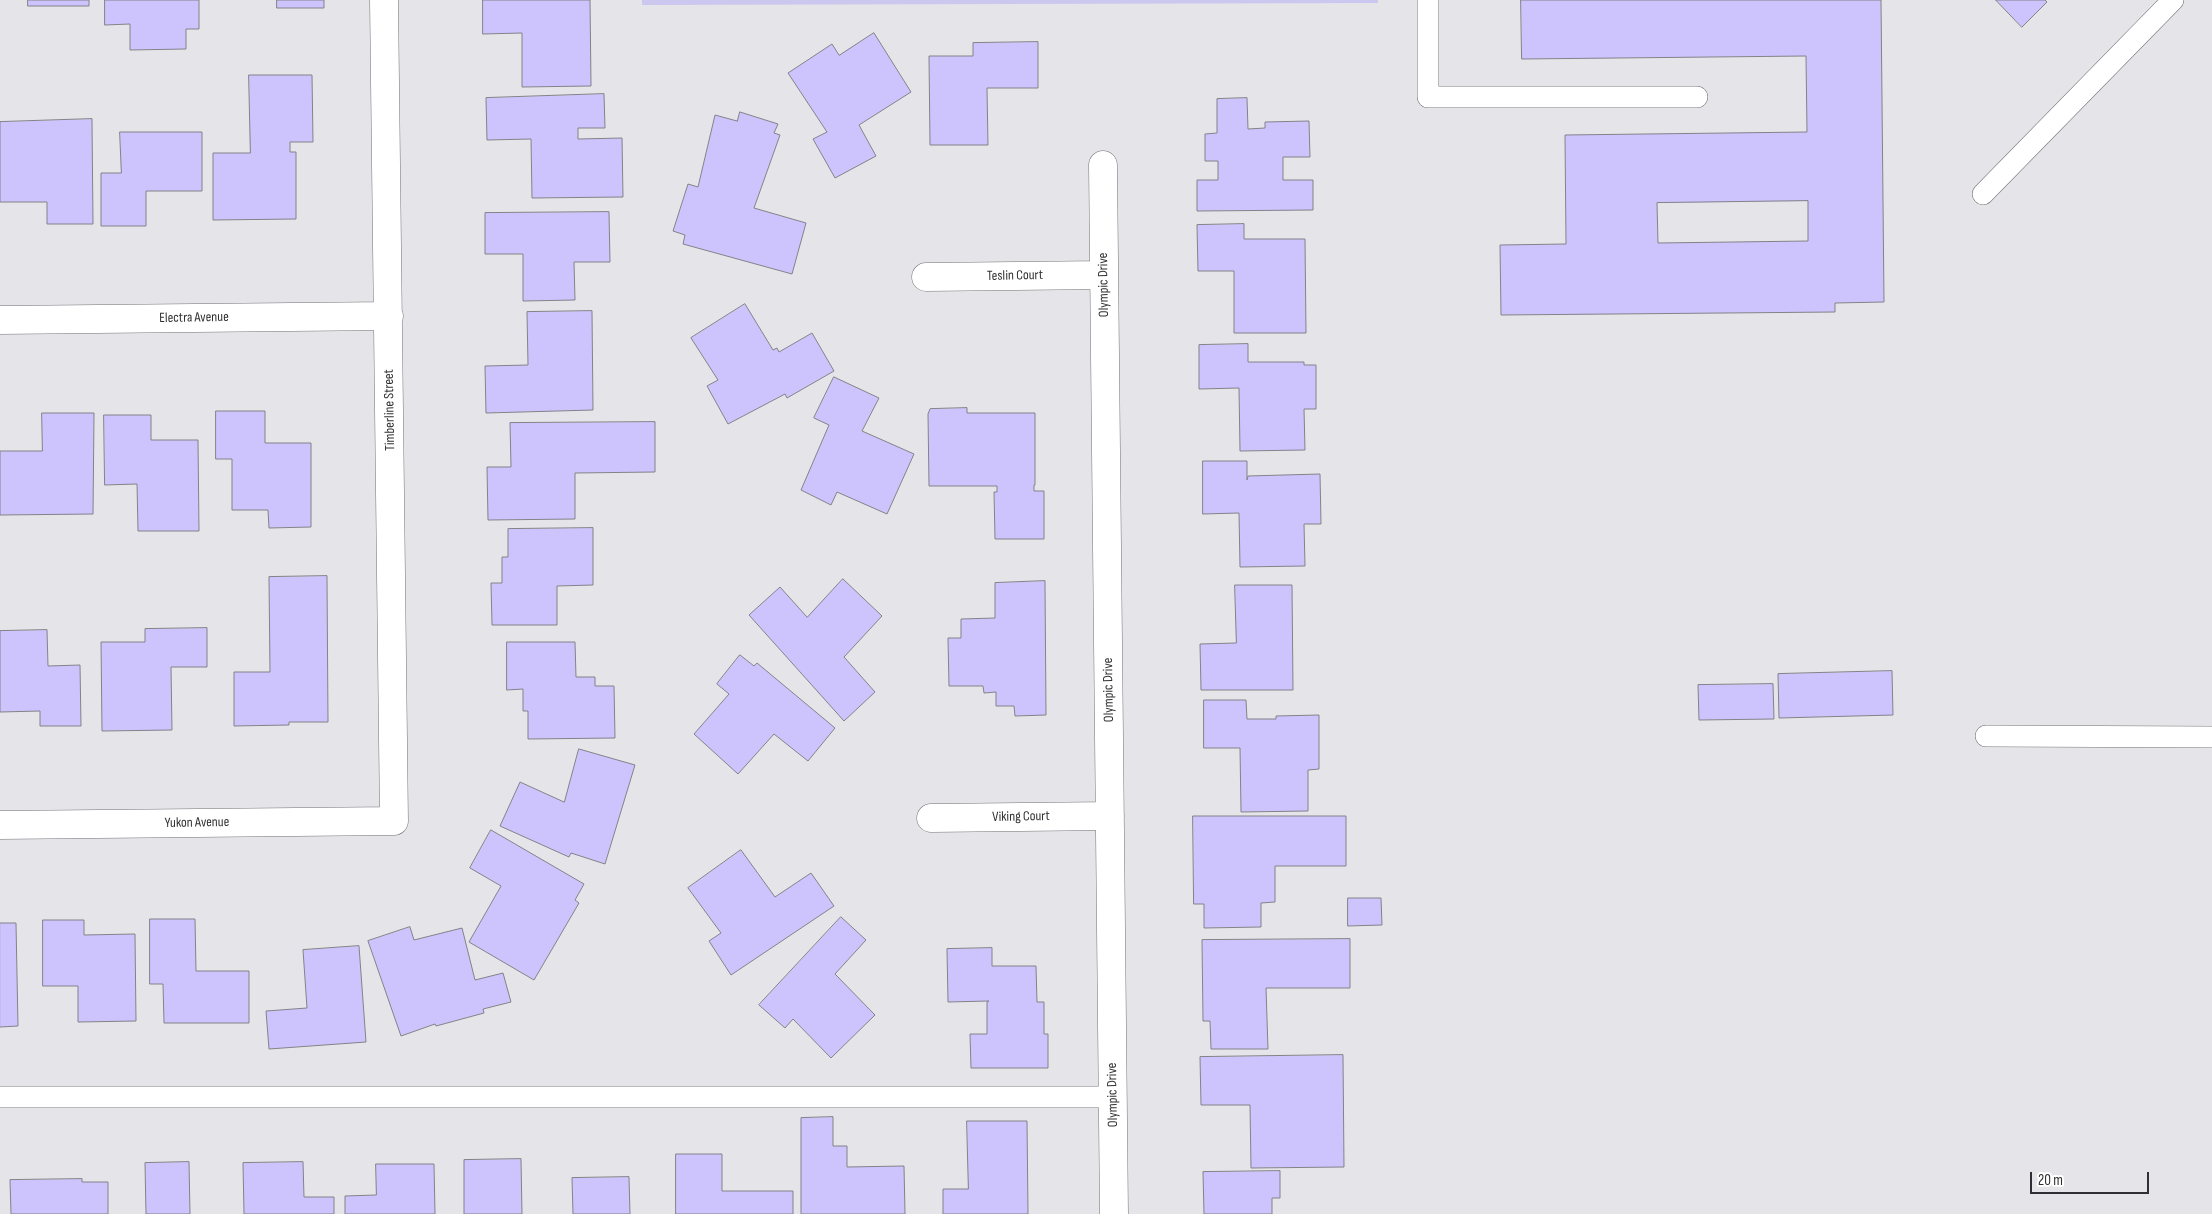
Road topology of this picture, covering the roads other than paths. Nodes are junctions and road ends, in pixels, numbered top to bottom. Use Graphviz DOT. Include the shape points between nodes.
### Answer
graph roads {
  1 [pos="384,0"];
  2 [pos="1428,0"];
  3 [pos="2173,0"];
  4 [pos="1697,97"];
  5 [pos="1103,165"];
  6 [pos="1983,194"];
  7 [pos="1104,275"];
  8 [pos="926,277"];
  9 [pos="389,316"];
  10 [pos="0,320"];
  11 [pos="1986,736"];
  12 [pos="2212,737"];
  13 [pos="1110,816"];
  14 [pos="931,818"];
  15 [pos="394,821"];
  16 [pos="0,825"];
  17 [pos="0,1097"];
  18 [pos="1113,1097"];
  19 [pos="1114,1214"];
  1 -- 9 [label="street, Timberline Street"];
  2 -- 4 [label="lane" via="1428,97"];
  3 -- 6 [label="lane"];
  5 -- 7 [label="street, Olympic Drive"];
  7 -- 8 [label="street, Teslin Court"];
  7 -- 13 [label="street, Olympic Drive"];
  9 -- 10 [label="street, Electra Avenue"];
  9 -- 15 [label="street, Timberline Street"];
  11 -- 12 [label="lane"];
  13 -- 14 [label="street, Viking Court"];
  13 -- 18 [label="street, Olympic Drive"];
  15 -- 16 [label="street, Yukon Avenue"];
  17 -- 18 [label="lane"];
  18 -- 19 [label="street, Olympic Drive"];
}
